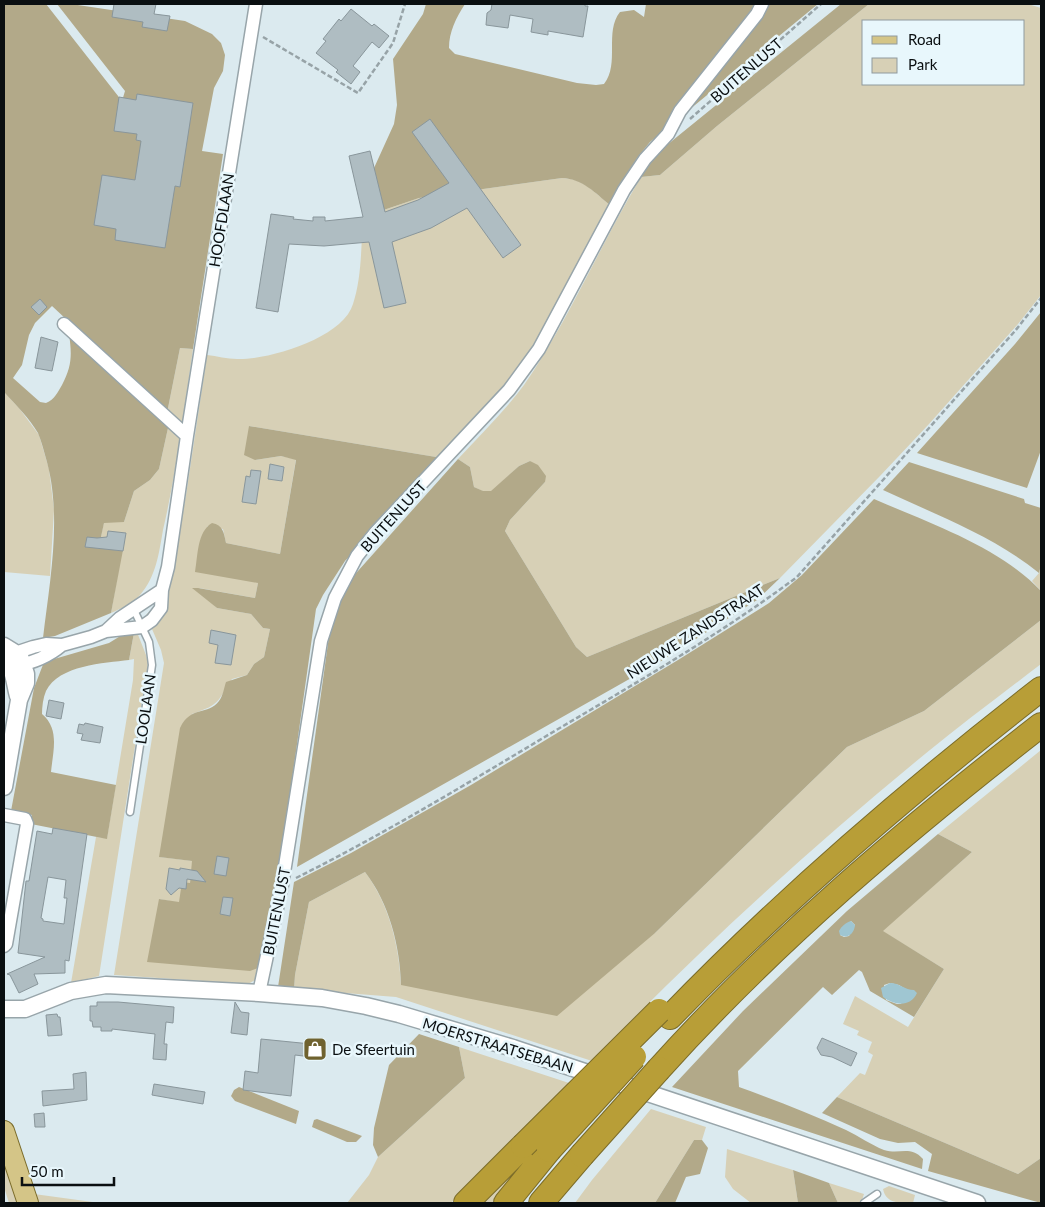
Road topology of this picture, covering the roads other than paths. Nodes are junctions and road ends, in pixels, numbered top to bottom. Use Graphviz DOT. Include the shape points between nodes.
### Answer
graph roads {
  1 [pos="256,4"];
  2 [pos="762,4"];
  3 [pos="64,324"];
  4 [pos="187,436"];
  5 [pos="162,590"];
  6 [pos="134,610"];
  7 [pos="142,627"];
  8 [pos="106,631"];
  9 [pos="12,658"];
  10 [pos="1041,689"];
  11 [pos="1041,725"];
  12 [pos="4,787"];
  13 [pos="130,812"];
  14 [pos="4,815"];
  15 [pos="4,946"];
  16 [pos="259,993"];
  17 [pos="4,1009"];
  18 [pos="665,1014"];
  19 [pos="4,1131"];
  20 [pos="590,1156"];
  21 [pos="877,1194"];
  22 [pos="28,1203"];
  23 [pos="466,1203"];
  24 [pos="506,1203"];
  25 [pos="541,1203"];
  26 [pos="561,1203"];
  27 [pos="864,1203"];
  28 [pos="977,1203"];
  1 -- 4 [label="street, HOOFDLAAN"];
  2 -- 16 [label="street, BUITENLUST" via="624,190 539,349 509,390 376,532 357,556 335,598 321,641 282,885"];
  3 -- 4 [label="street"];
  4 -- 5 [label="street, HOOFDLAAN"];
  5 -- 6 [label="street"];
  5 -- 7 [label="street, HOOFDLAAN" via="161,608"];
  6 -- 7 [label="lane, LOOLAAN"];
  6 -- 8 [label="street"];
  7 -- 8 [label="street"];
  7 -- 13 [label="lane, LOOLAAN" via="149,642 152,665"];
  8 -- 9 [label="street" via="62,645 46,644 21,651"];
  9 -- 12 [label="street" via="19,700"];
  10 -- 18 [label="highway" via="971,743 815,876 703,983"];
  11 -- 20 [label="highway, bridge" via="837,893 694,1030"];
  14 -- 15 [label="street" via="25,819 27,824"];
  16 -- 17 [label="street, MOERSTRAATSEBAAN" via="106,985 71,991 25,1010"];
  16 -- 28 [label="street, MOERSTRAATSEBAAN" via="322,998 399,1014 513,1048"];
  18 -- 23 [label="highway, bridge"];
  18 -- 24 [label="highway, bridge"];
  19 -- 22 [label="main road"];
  20 -- 25 [label="highway"];
  20 -- 26 [label="highway"];
  21 -- 27 [label="lane"];
}
